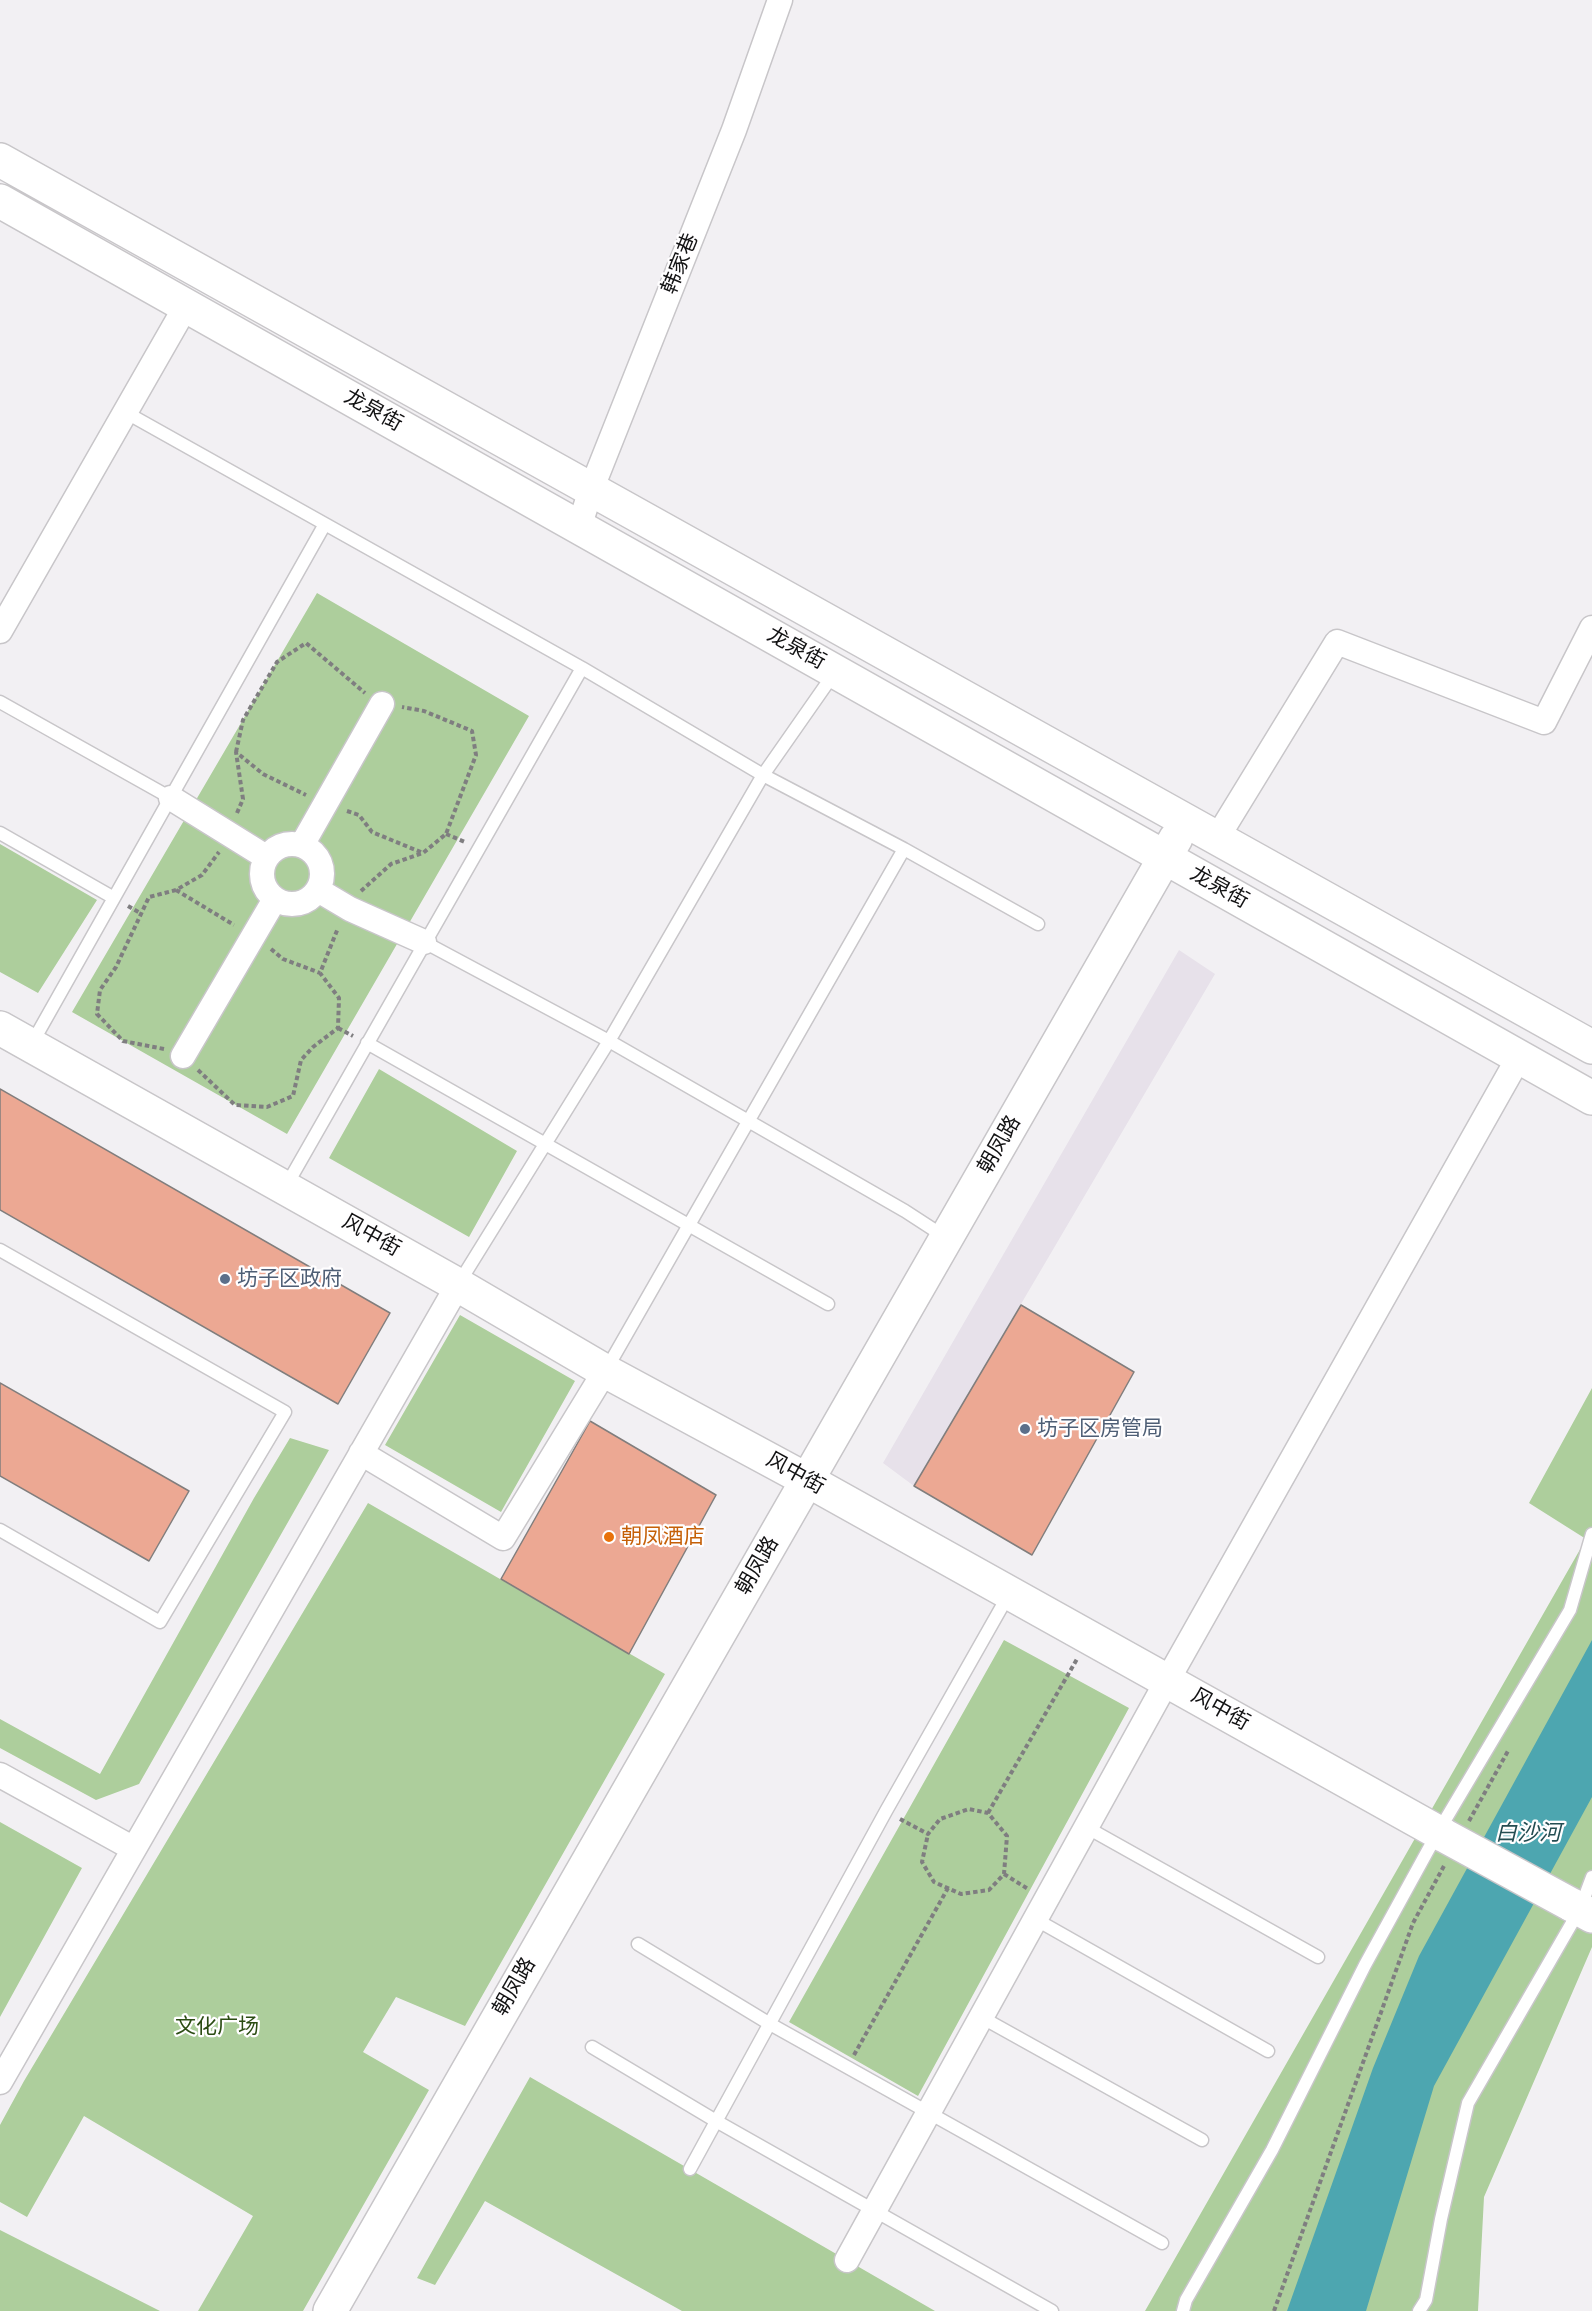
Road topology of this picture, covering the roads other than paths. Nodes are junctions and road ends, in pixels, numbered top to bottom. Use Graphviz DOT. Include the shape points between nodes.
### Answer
graph roads {
  1 [pos="780,0"];
  2 [pos="0,160"];
  3 [pos="0,201"];
  4 [pos="186,306"];
  5 [pos="125,412"];
  6 [pos="591,490"];
  7 [pos="325,524"];
  8 [pos="579,527"];
  9 [pos="1592,628"];
  10 [pos="0,631"];
  11 [pos="582,668"];
  12 [pos="836,671"];
  13 [pos="0,702"];
  14 [pos="382,704"];
  15 [pos="763,775"];
  16 [pos="171,798"];
  17 [pos="1186,821"];
  18 [pos="0,833"];
  19 [pos="1217,838"];
  20 [pos="302,845"];
  21 [pos="904,849"];
  22 [pos="266,856"];
  23 [pos="1165,857"];
  24 [pos="318,890"];
  25 [pos="114,898"];
  26 [pos="275,899"];
  27 [pos="1038,924"];
  28 [pos="424,942"];
  29 [pos="0,1028"];
  30 [pos="609,1041"];
  31 [pos="367,1043"];
  32 [pos="31,1046"];
  33 [pos="1592,1047"];
  34 [pos="183,1056"];
  35 [pos="1520,1057"];
  36 [pos="1592,1098"];
  37 [pos="748,1120"];
  38 [pos="545,1144"];
  39 [pos="285,1188"];
  40 [pos="688,1224"];
  41 [pos="946,1238"];
  42 [pos="0,1250"];
  43 [pos="458,1285"];
  44 [pos="828,1304"];
  45 [pos="605,1371"];
  46 [pos="362,1453"];
  47 [pos="807,1480"];
  48 [pos="0,1530"];
  49 [pos="1592,1534"];
  50 [pos="1010,1593"];
  51 [pos="1167,1681"];
  52 [pos="0,1775"];
  53 [pos="1086,1827"];
  54 [pos="1448,1840"];
  55 [pos="134,1849"];
  56 [pos="1592,1877"];
  57 [pos="1040,1909"];
  58 [pos="1581,1910"];
  59 [pos="638,1944"];
  60 [pos="1318,1957"];
  61 [pos="981,2017"];
  62 [pos="770,2024"];
  63 [pos="592,2047"];
  64 [pos="1268,2051"];
  65 [pos="0,2082"];
  66 [pos="928,2113"];
  67 [pos="716,2121"];
  68 [pos="1202,2140"];
  69 [pos="690,2169"];
  70 [pos="875,2209"];
  71 [pos="1162,2243"];
  72 [pos="847,2260"];
  73 [pos="330,2311"];
  74 [pos="1052,2311"];
  75 [pos="1183,2311"];
  76 [pos="1419,2311"];
  1 -- 6 [label="street, 韩家巷" via="734,130"];
  2 -- 6 [label="street, 龙泉街"];
  3 -- 4 [label="street, 龙泉街"];
  4 -- 5 [label="street"];
  4 -- 8 [label="street, 龙泉街"];
  5 -- 7 [label="lane"];
  5 -- 10 [label="street"];
  6 -- 8 [label="street, 韩家巷"];
  6 -- 17 [label="street, 龙泉街"];
  7 -- 11 [label="lane"];
  7 -- 16 [label="lane"];
  8 -- 12 [label="street, 龙泉街"];
  9 -- 19 [label="street" via="1544,722 1337,642"];
  11 -- 15 [label="lane"];
  11 -- 28 [label="lane"];
  12 -- 15 [label="lane"];
  12 -- 23 [label="street, 龙泉街"];
  13 -- 16 [label="lane"];
  14 -- 20 [label="street"];
  15 -- 21 [label="lane"];
  15 -- 30 [label="lane"];
  16 -- 22 [label="street"];
  16 -- 25 [label="lane"];
  17 -- 19 [label="street, 龙泉街"];
  17 -- 23 [label="street, 朝凤路"];
  18 -- 25 [label="lane"];
  19 -- 33 [label="street, 龙泉街"];
  20 -- 22 [label="street" via="282,845"];
  20 -- 24 [label="street" via="310,849 320,864"];
  21 -- 27 [label="lane"];
  21 -- 37 [label="lane"];
  22 -- 26 [label="street" via="262,865 263,884"];
  23 -- 35 [label="street, 龙泉街"];
  23 -- 41 [label="street, 朝凤路"];
  24 -- 26 [label="street" via="303,902 293,904"];
  24 -- 28 [label="street"];
  25 -- 32 [label="lane"];
  26 -- 34 [label="street"];
  28 -- 30 [label="lane"];
  28 -- 31 [label="lane"];
  29 -- 32 [label="street, 风中街"];
  30 -- 37 [label="lane"];
  30 -- 38 [label="lane"];
  31 -- 38 [label="lane"];
  31 -- 39 [label="lane"];
  32 -- 39 [label="street, 风中街"];
  35 -- 36 [label="street, 龙泉街"];
  35 -- 51 [label="street"];
  37 -- 40 [label="lane"];
  37 -- 41 [label="lane"];
  38 -- 40 [label="lane"];
  38 -- 43 [label="lane"];
  39 -- 43 [label="street, 风中街"];
  40 -- 44 [label="lane"];
  40 -- 45 [label="lane"];
  41 -- 47 [label="street, 朝凤路"];
  42 -- 48 [label="lane" via="285,1412 160,1622"];
  43 -- 45 [label="street, 风中街"];
  43 -- 46 [label="street"];
  45 -- 46 [label="street" via="503,1538"];
  45 -- 47 [label="street, 风中街"];
  46 -- 55 [label="street"];
  47 -- 50 [label="street, 风中街"];
  47 -- 73 [label="street, 朝凤路"];
  49 -- 54 [label="lane" via="1570,1610"];
  50 -- 51 [label="street, 风中街"];
  50 -- 62 [label="lane"];
  51 -- 53 [label="street"];
  51 -- 54 [label="street, 风中街"];
  52 -- 55 [label="street"];
  53 -- 57 [label="street"];
  53 -- 60 [label="lane"];
  54 -- 58 [label="street, 风中街, bridge"];
  54 -- 75 [label="lane" via="1365,1965 1272,2151"];
  55 -- 65 [label="street"];
  56 -- 58 [label="lane"];
  57 -- 61 [label="street"];
  57 -- 64 [label="lane"];
  58 -- 76 [label="lane" via="1468,2103 1426,2300"];
  59 -- 62 [label="lane"];
  61 -- 66 [label="street"];
  61 -- 68 [label="lane"];
  62 -- 66 [label="lane"];
  62 -- 67 [label="lane"];
  63 -- 67 [label="lane"];
  66 -- 70 [label="street"];
  66 -- 71 [label="lane"];
  67 -- 69 [label="lane"];
  67 -- 70 [label="lane"];
  70 -- 72 [label="street"];
  70 -- 74 [label="lane"];
}
